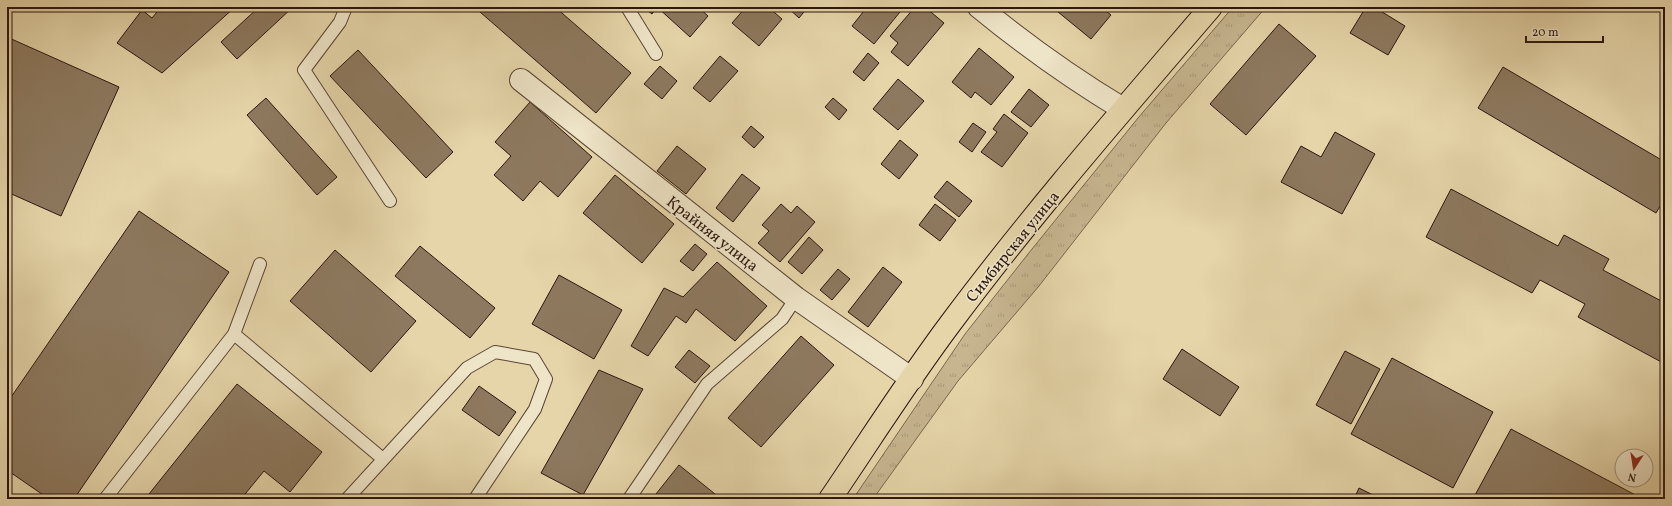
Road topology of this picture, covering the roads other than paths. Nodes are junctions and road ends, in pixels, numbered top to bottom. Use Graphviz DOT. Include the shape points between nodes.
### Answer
graph roads {
  1 [pos="346,7"];
  2 [pos="627,7"];
  3 [pos="979,7"];
  4 [pos="1211,7"];
  5 [pos="656,54"];
  6 [pos="521,80"];
  7 [pos="1123,109"];
  8 [pos="390,201"];
  9 [pos="260,264"];
  10 [pos="796,298"];
  11 [pos="234,334"];
  12 [pos="912,379"];
  13 [pos="383,459"];
  14 [pos="105,499"];
  15 [pos="347,499"];
  16 [pos="475,499"];
  17 [pos="629,499"];
  18 [pos="830,499"];
  1 -- 8 [label="lane" via="340,22 304,70"];
  2 -- 5 [label="lane"];
  3 -- 7 [label="street" via="1010,32"];
  4 -- 7 [label="main road, Симбирская улица"];
  6 -- 10 [label="street, Крайняя улица"];
  7 -- 12 [label="main road, Симбирская улица" via="950,324"];
  9 -- 11 [label="lane"];
  10 -- 12 [label="street, Крайняя улица"];
  10 -- 17 [label="lane" via="782,319 707,384"];
  11 -- 13 [label="lane"];
  11 -- 14 [label="lane"];
  12 -- 18 [label="main road, Симбирская улица"];
  13 -- 15 [label="lane"];
  13 -- 16 [label="lane" via="467,368 495,352 534,359 546,379 534,409"];
}
